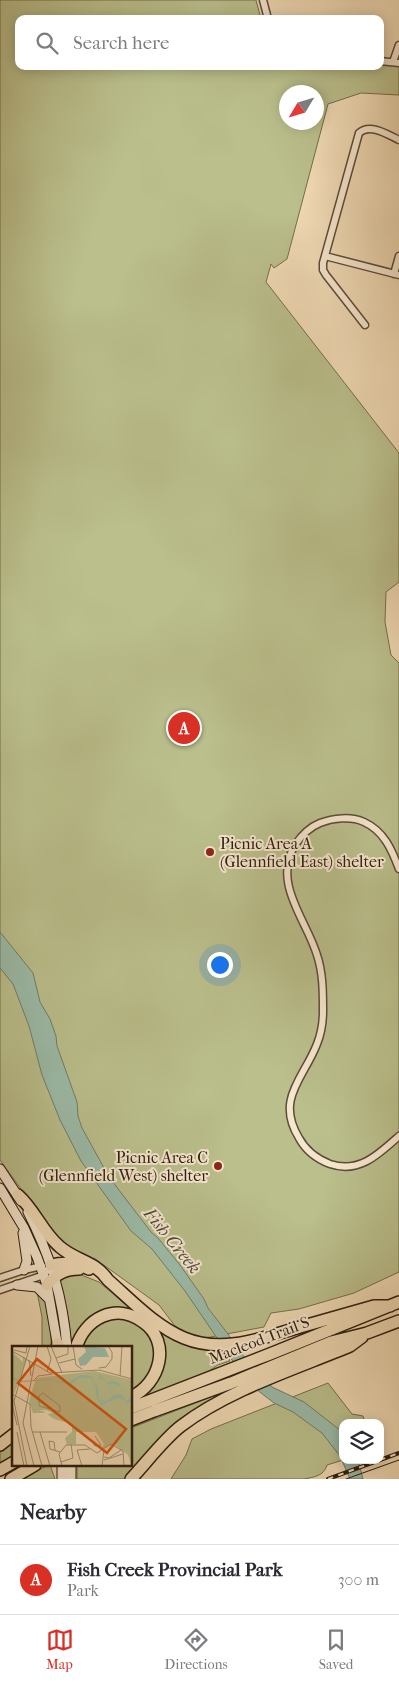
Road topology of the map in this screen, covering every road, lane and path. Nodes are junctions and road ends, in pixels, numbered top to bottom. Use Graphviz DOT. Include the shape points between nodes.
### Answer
graph roads {
  1 [pos="263,0"];
  2 [pos="267,15"];
  3 [pos="399,45"];
  4 [pos="396,63"];
  5 [pos="399,140"];
  6 [pos="325,256"];
  7 [pos="399,256"];
  8 [pos="397,275"];
  9 [pos="366,326"];
  10 [pos="399,869"];
  11 [pos="399,1136"];
  12 [pos="0,1169"];
  13 [pos="0,1188"];
  14 [pos="18,1195"];
  15 [pos="24,1228"];
  16 [pos="24,1270"];
  17 [pos="48,1274"];
  18 [pos="0,1278"];
  19 [pos="108,1280"];
  20 [pos="17,1285"];
  21 [pos="0,1290"];
  22 [pos="50,1299"];
  23 [pos="394,1304"];
  24 [pos="399,1321"];
  25 [pos="60,1346"];
  26 [pos="60,1346"];
  27 [pos="77,1346"];
  28 [pos="276,1365"];
  29 [pos="234,1388"];
  30 [pos="132,1396"];
  31 [pos="132,1408"];
  32 [pos="132,1420"];
  33 [pos="12,1436"];
  34 [pos="0,1446"];
  35 [pos="12,1463"];
  36 [pos="33,1466"];
  37 [pos="62,1466"];
  38 [pos="0,1470"];
  39 [pos="10,1479"];
  40 [pos="62,1479"];
  41 [pos="131,1479"];
  1 -- 2 [label="street"];
  3 -- 4 [label="street"];
  5 -- 6 [label="street" via="373,129 365,128 359,133"];
  6 -- 8 [label="street"];
  6 -- 9 [label="street" via="324,272"];
  7 -- 8 [label="street"];
  10 -- 11 [label="street" via="390,846 374,828 360,820 345,818 318,824 305,833 290,856 287,872 289,890 316,953 323,996 319,1038 291,1096 290,1110 295,1130 315,1157 344,1167 371,1160"];
  12 -- 14 [label="main road"];
  13 -- 15 [label="main road"];
  14 -- 17 [label="main road" via="36,1229"];
  14 -- 19 [label="highway" via="28,1203 46,1234 60,1247 101,1270"];
  15 -- 16 [label="main road" via="27,1261"];
  15 -- 17 [label="main road"];
  16 -- 17 [label="street"];
  16 -- 18 [label="street"];
  17 -- 19 [label="highway" via="64,1263 81,1265"];
  17 -- 20 [label="street"];
  17 -- 22 [label="main road"];
  17 -- 25 [label="main road" via="64,1315"];
  19 -- 23 [label="highway" via="165,1328 202,1343 235,1344 265,1338 374,1306"];
  20 -- 21 [label="street"];
  20 -- 22 [label="main road" via="36,1287"];
  22 -- 26 [label="main road"];
  23 -- 28 [label="highway, Macleod Trail S"];
  24 -- 28 [label="highway, Macleod Trail S" via="367,1334 331,1342"];
  27 -- 30 [label="highway" via="84,1330 102,1317 129,1315 143,1322 156,1338 160,1364 146,1388"];
  28 -- 29 [label="highway, Macleod Trail S"];
  28 -- 31 [label="highway, Macleod Trail S" via="226,1371"];
  29 -- 32 [label="highway, Macleod Trail S"];
  29 -- 41 [label="highway" via="179,1428"];
  33 -- 34 [label="highway"];
  35 -- 38 [label="highway"];
  36 -- 39 [label="highway"];
  37 -- 40 [label="main road"];
}
